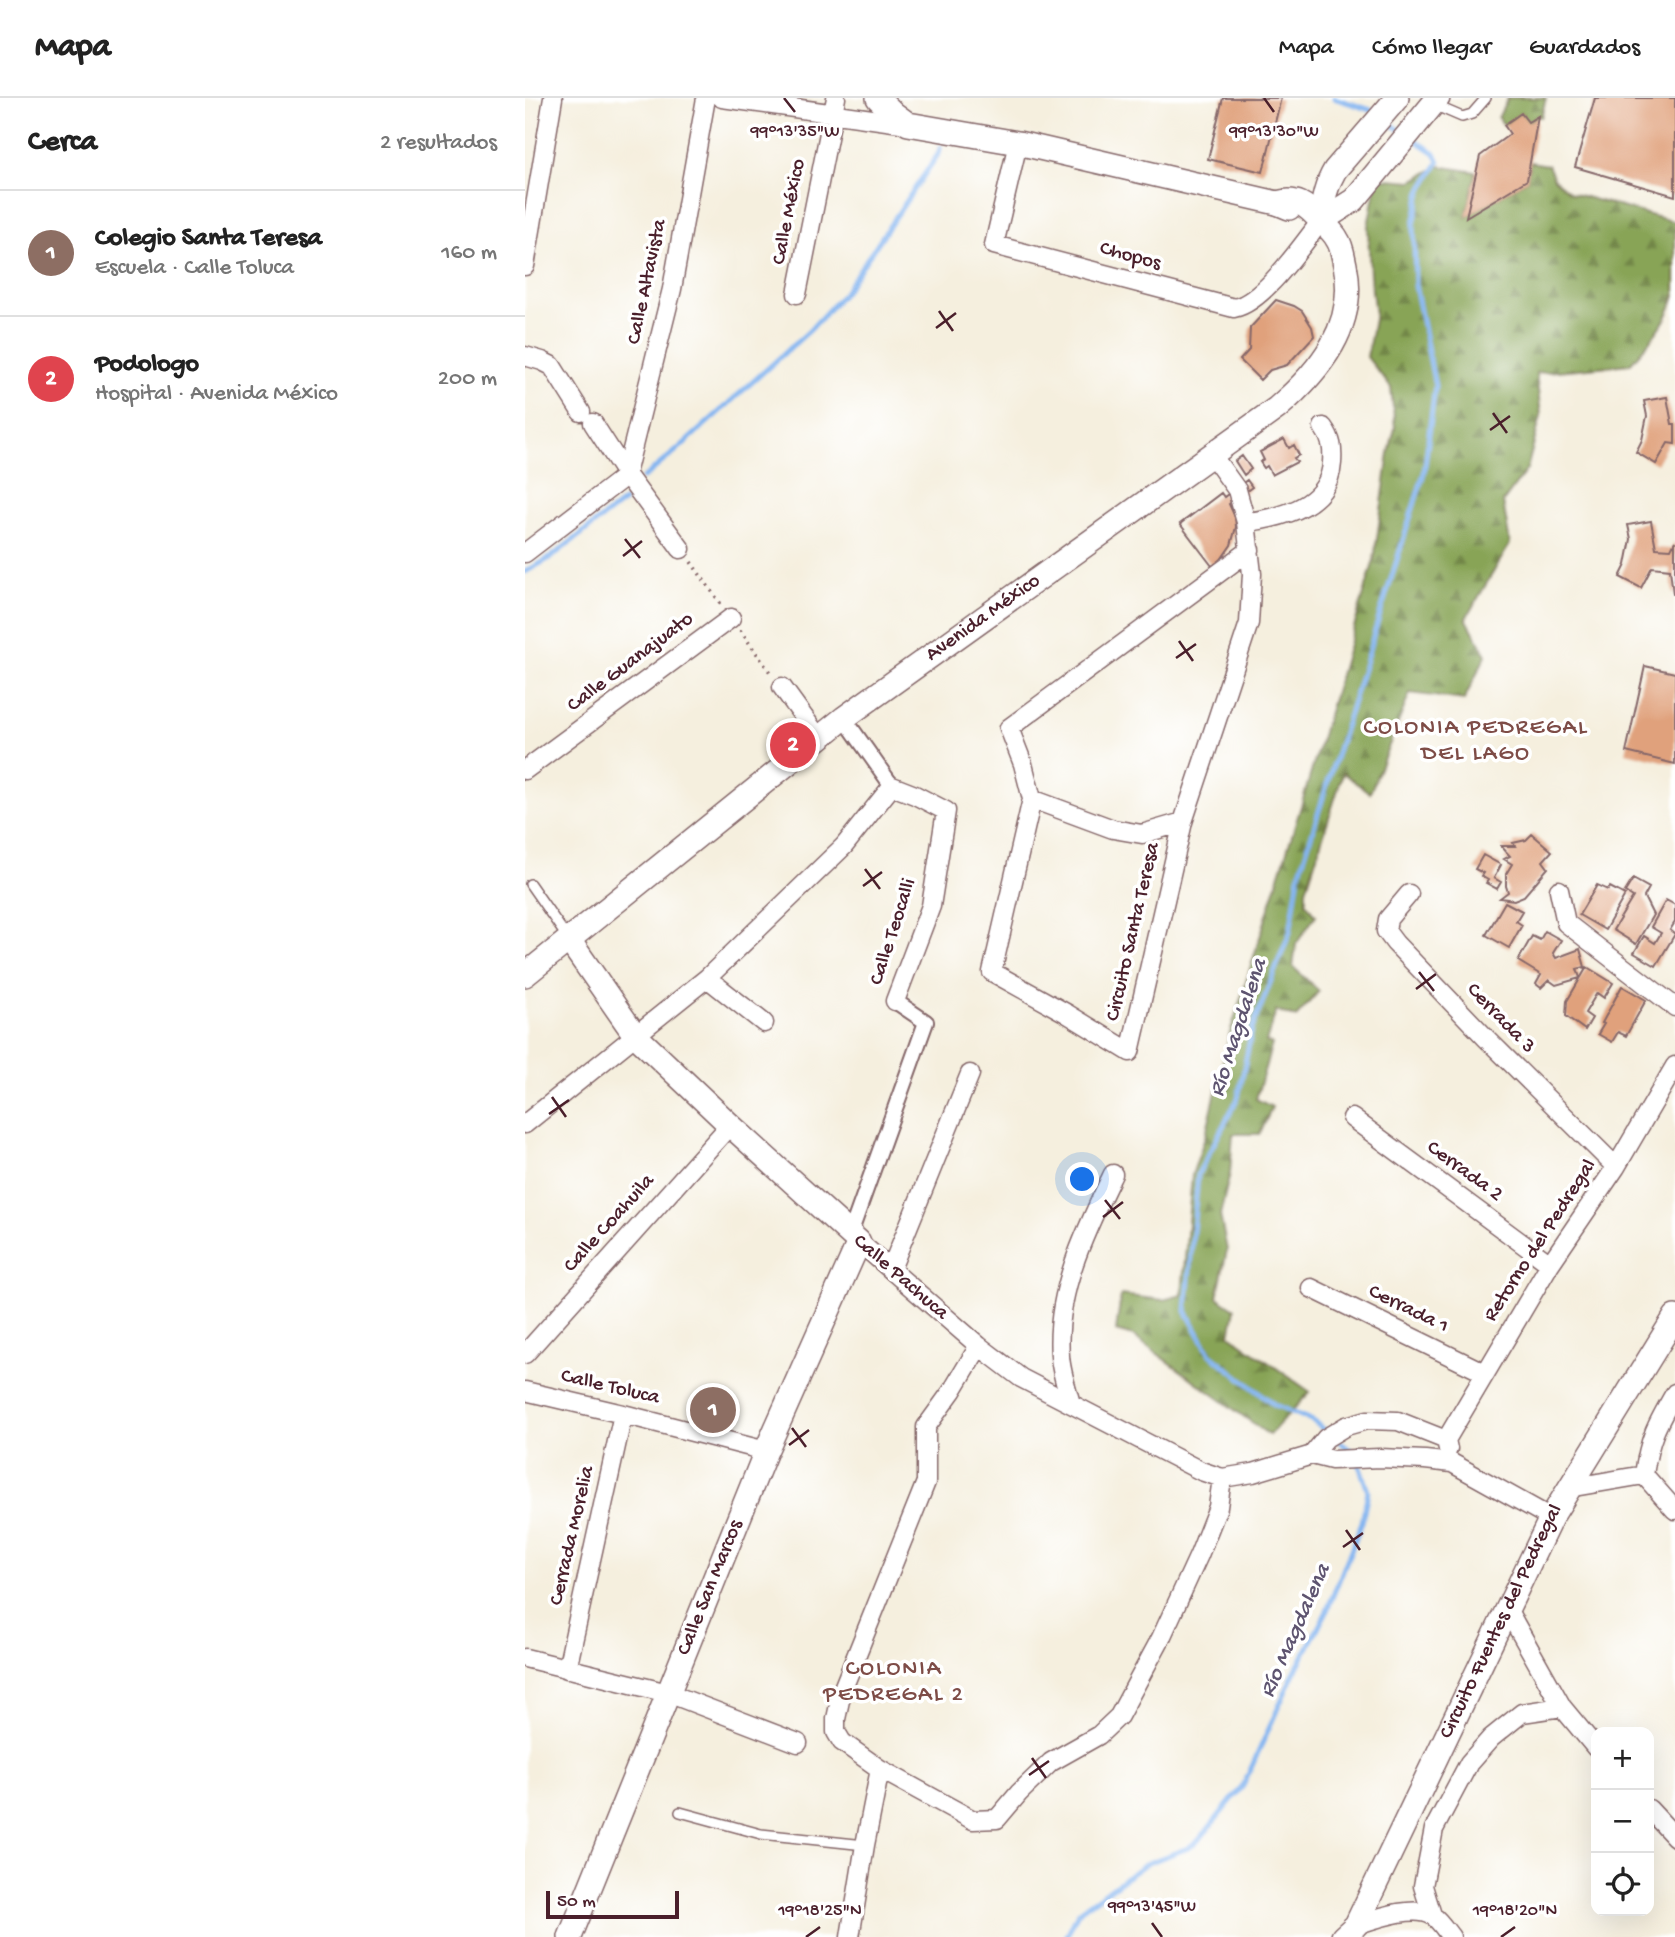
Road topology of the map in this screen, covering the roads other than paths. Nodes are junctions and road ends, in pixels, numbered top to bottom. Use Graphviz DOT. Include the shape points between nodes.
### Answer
graph roads {
  1 [pos="553,98"];
  2 [pos="706,98"];
  3 [pos="722,98"];
  4 [pos="878,98"];
  5 [pos="1397,98"];
  6 [pos="1486,98"];
  7 [pos="1432,105"];
  8 [pos="834,106"];
  9 [pos="908,124"];
  10 [pos="1018,143"];
  11 [pos="1342,160"];
  12 [pos="1282,202"];
  13 [pos="1321,221"];
  14 [pos="525,266"];
  15 [pos="797,294"];
  16 [pos="525,356"];
  17 [pos="1323,428"];
  18 [pos="1212,454"];
  19 [pos="626,474"];
  20 [pos="1246,522"];
  21 [pos="681,549"];
  22 [pos="1250,550"];
  23 [pos="525,553"];
  24 [pos="731,618"];
  25 [pos="782,687"];
  26 [pos="844,718"];
  27 [pos="819,738"];
  28 [pos="525,770"];
  29 [pos="892,786"];
  30 [pos="1032,799"];
  31 [pos="1183,822"];
  32 [pos="530,884"];
  33 [pos="1559,890"];
  34 [pos="1409,894"];
  35 [pos="569,940"];
  36 [pos="525,975"];
  37 [pos="706,978"];
  38 [pos="895,1001"];
  39 [pos="1675,1007"];
  40 [pos="764,1023"];
  41 [pos="635,1035"];
  42 [pos="1675,1066"];
  43 [pos="970,1074"];
  44 [pos="1352,1118"];
  45 [pos="525,1124"];
  46 [pos="730,1125"];
  47 [pos="1616,1167"];
  48 [pos="1113,1174"];
  49 [pos="855,1238"];
  50 [pos="1550,1264"];
  51 [pos="891,1269"];
  52 [pos="1311,1287"];
  53 [pos="1675,1317"];
  54 [pos="979,1346"];
  55 [pos="525,1354"];
  56 [pos="1485,1373"];
  57 [pos="525,1391"];
  58 [pos="1675,1393"];
  59 [pos="1071,1404"];
  60 [pos="623,1414"];
  61 [pos="1446,1440"];
  62 [pos="766,1451"];
  63 [pos="1312,1455"];
  64 [pos="1452,1463"];
  65 [pos="1644,1475"];
  66 [pos="1222,1478"];
  67 [pos="1568,1488"];
  68 [pos="1675,1510"];
  69 [pos="1551,1518"];
  70 [pos="1507,1609"];
  71 [pos="525,1658"];
  72 [pos="567,1668"];
  73 [pos="668,1693"];
  74 [pos="1562,1707"];
  75 [pos="1591,1742"];
  76 [pos="797,1743"];
  77 [pos="880,1769"];
  78 [pos="680,1812"];
  79 [pos="1654,1814"];
  80 [pos="1675,1837"];
  81 [pos="865,1845"];
  82 [pos="1432,1915"];
  83 [pos="1350,1931"];
  84 [pos="570,1937"];
  85 [pos="850,1937"];
  86 [pos="1451,1937"];
  1 -- 14 [label="street"];
  2 -- 19 [label="street, Calle Altavista" via="672,289"];
  3 -- 8 [label="street"];
  4 -- 9 [label="street"];
  5 -- 11 [label="street"];
  6 -- 7 [label="lane" via="1472,114 1462,117"];
  7 -- 13 [label="street" via="1354,200"];
  8 -- 9 [label="street"];
  8 -- 15 [label="street, Calle México"];
  9 -- 10 [label="street"];
  10 -- 12 [label="street"];
  10 -- 13 [label="street, Chopos" via="994,245 1234,308 1267,287"];
  11 -- 12 [label="street" via="1304,192"];
  11 -- 13 [label="street" via="1330,179"];
  12 -- 13 [label="street"];
  13 -- 18 [label="street, Avenida México" via="1341,247 1349,283 1337,338 1292,395"];
  16 -- 19 [label="street" via="552,366"];
  17 -- 20 [label="street" via="1331,439 1333,454 1329,481 1320,494 1291,512"];
  18 -- 20 [label="street, Circuito Santa Teresa" via="1237,490"];
  18 -- 26 [label="street, Avenida México"];
  19 -- 21 [label="street"];
  19 -- 23 [label="street"];
  20 -- 22 [label="street, Circuito Santa Teresa"];
  22 -- 30 [label="street, Circuito Santa Teresa" via="1009,729"];
  22 -- 31 [label="street, Circuito Santa Teresa" via="1249,623"];
  24 -- 28 [label="street, Calle Guanajuato"];
  25 -- 27 [label="street"];
  26 -- 27 [label="street, Avenida México"];
  26 -- 29 [label="street"];
  27 -- 35 [label="street, Avenida México"];
  29 -- 37 [label="street" via="844,846"];
  29 -- 38 [label="street, Calle Teocalli" via="946,811 931,906"];
  30 -- 31 [label="street, Circuito Santa Teresa" via="1113,829 1142,834"];
  30 -- 31 [label="street, Circuito Santa Teresa" via="992,972 1130,1052"];
  32 -- 35 [label="lane"];
  33 -- 39 [label="street" via="1566,923"];
  34 -- 47 [label="street, Cerrada 3" via="1388,919 1387,931 1395,943"];
  35 -- 36 [label="street, Avenida México"];
  35 -- 41 [label="street, Calle Pachuca"];
  37 -- 40 [label="street"];
  37 -- 41 [label="street"];
  38 -- 49 [label="street" via="926,1022"];
  41 -- 45 [label="street"];
  41 -- 46 [label="street, Calle Pachuca"];
  42 -- 47 [label="street, Retorno del Pedregal"];
  43 -- 51 [label="street"];
  44 -- 50 [label="street, Cerrada 2"];
  46 -- 49 [label="street, Calle Pachuca"];
  46 -- 55 [label="street, Calle Coahuila"];
  47 -- 50 [label="street, Retorno del Pedregal"];
  48 -- 59 [label="street" via="1075,1259 1061,1317 1060,1357"];
  49 -- 51 [label="street, Calle Pachuca"];
  49 -- 62 [label="street, Calle San Marcos"];
  50 -- 56 [label="street, Retorno del Pedregal"];
  51 -- 54 [label="street, Calle Pachuca"];
  52 -- 56 [label="street, Cerrada 1"];
  53 -- 67 [label="street, Circuito Fuentes del Pedregal"];
  54 -- 59 [label="street, Calle Pachuca" via="1021,1378"];
  54 -- 77 [label="street" via="926,1427 926,1482 842,1691 836,1732 842,1742"];
  56 -- 61 [label="street, Retorno del Pedregal"];
  57 -- 60 [label="street, Calle Toluca"];
  58 -- 65 [label="street" via="1654,1429"];
  59 -- 66 [label="street, Calle Pachuca"];
  60 -- 62 [label="street, Calle Toluca"];
  60 -- 72 [label="street, Cerrada Morelia"];
  61 -- 63 [label="street" via="1398,1421 1367,1420 1326,1438"];
  61 -- 64 [label="street"];
  62 -- 73 [label="street, Calle San Marcos"];
  63 -- 64 [label="street" via="1332,1460"];
  63 -- 66 [label="street"];
  64 -- 69 [label="street"];
  65 -- 67 [label="street"];
  65 -- 68 [label="street"];
  66 -- 77 [label="street" via="1218,1507 1161,1638 1119,1716 1099,1735 1051,1762 997,1819 974,1820"];
  67 -- 69 [label="street, Circuito Fuentes del Pedregal"];
  69 -- 70 [label="street, Circuito Fuentes del Pedregal"];
  70 -- 74 [label="street"];
  70 -- 83 [label="street, Circuito Fuentes del Pedregal"];
  71 -- 72 [label="street"];
  72 -- 73 [label="street"];
  73 -- 76 [label="street"];
  73 -- 84 [label="street, Calle San Marcos"];
  74 -- 75 [label="street"];
  74 -- 82 [label="street" via="1522,1713 1469,1763 1434,1829 1423,1886"];
  77 -- 81 [label="street"];
  78 -- 81 [label="lane" via="761,1834"];
  79 -- 80 [label="street"];
  81 -- 85 [label="street"];
  82 -- 83 [label="street" via="1388,1915"];
  82 -- 86 [label="street"];
}
